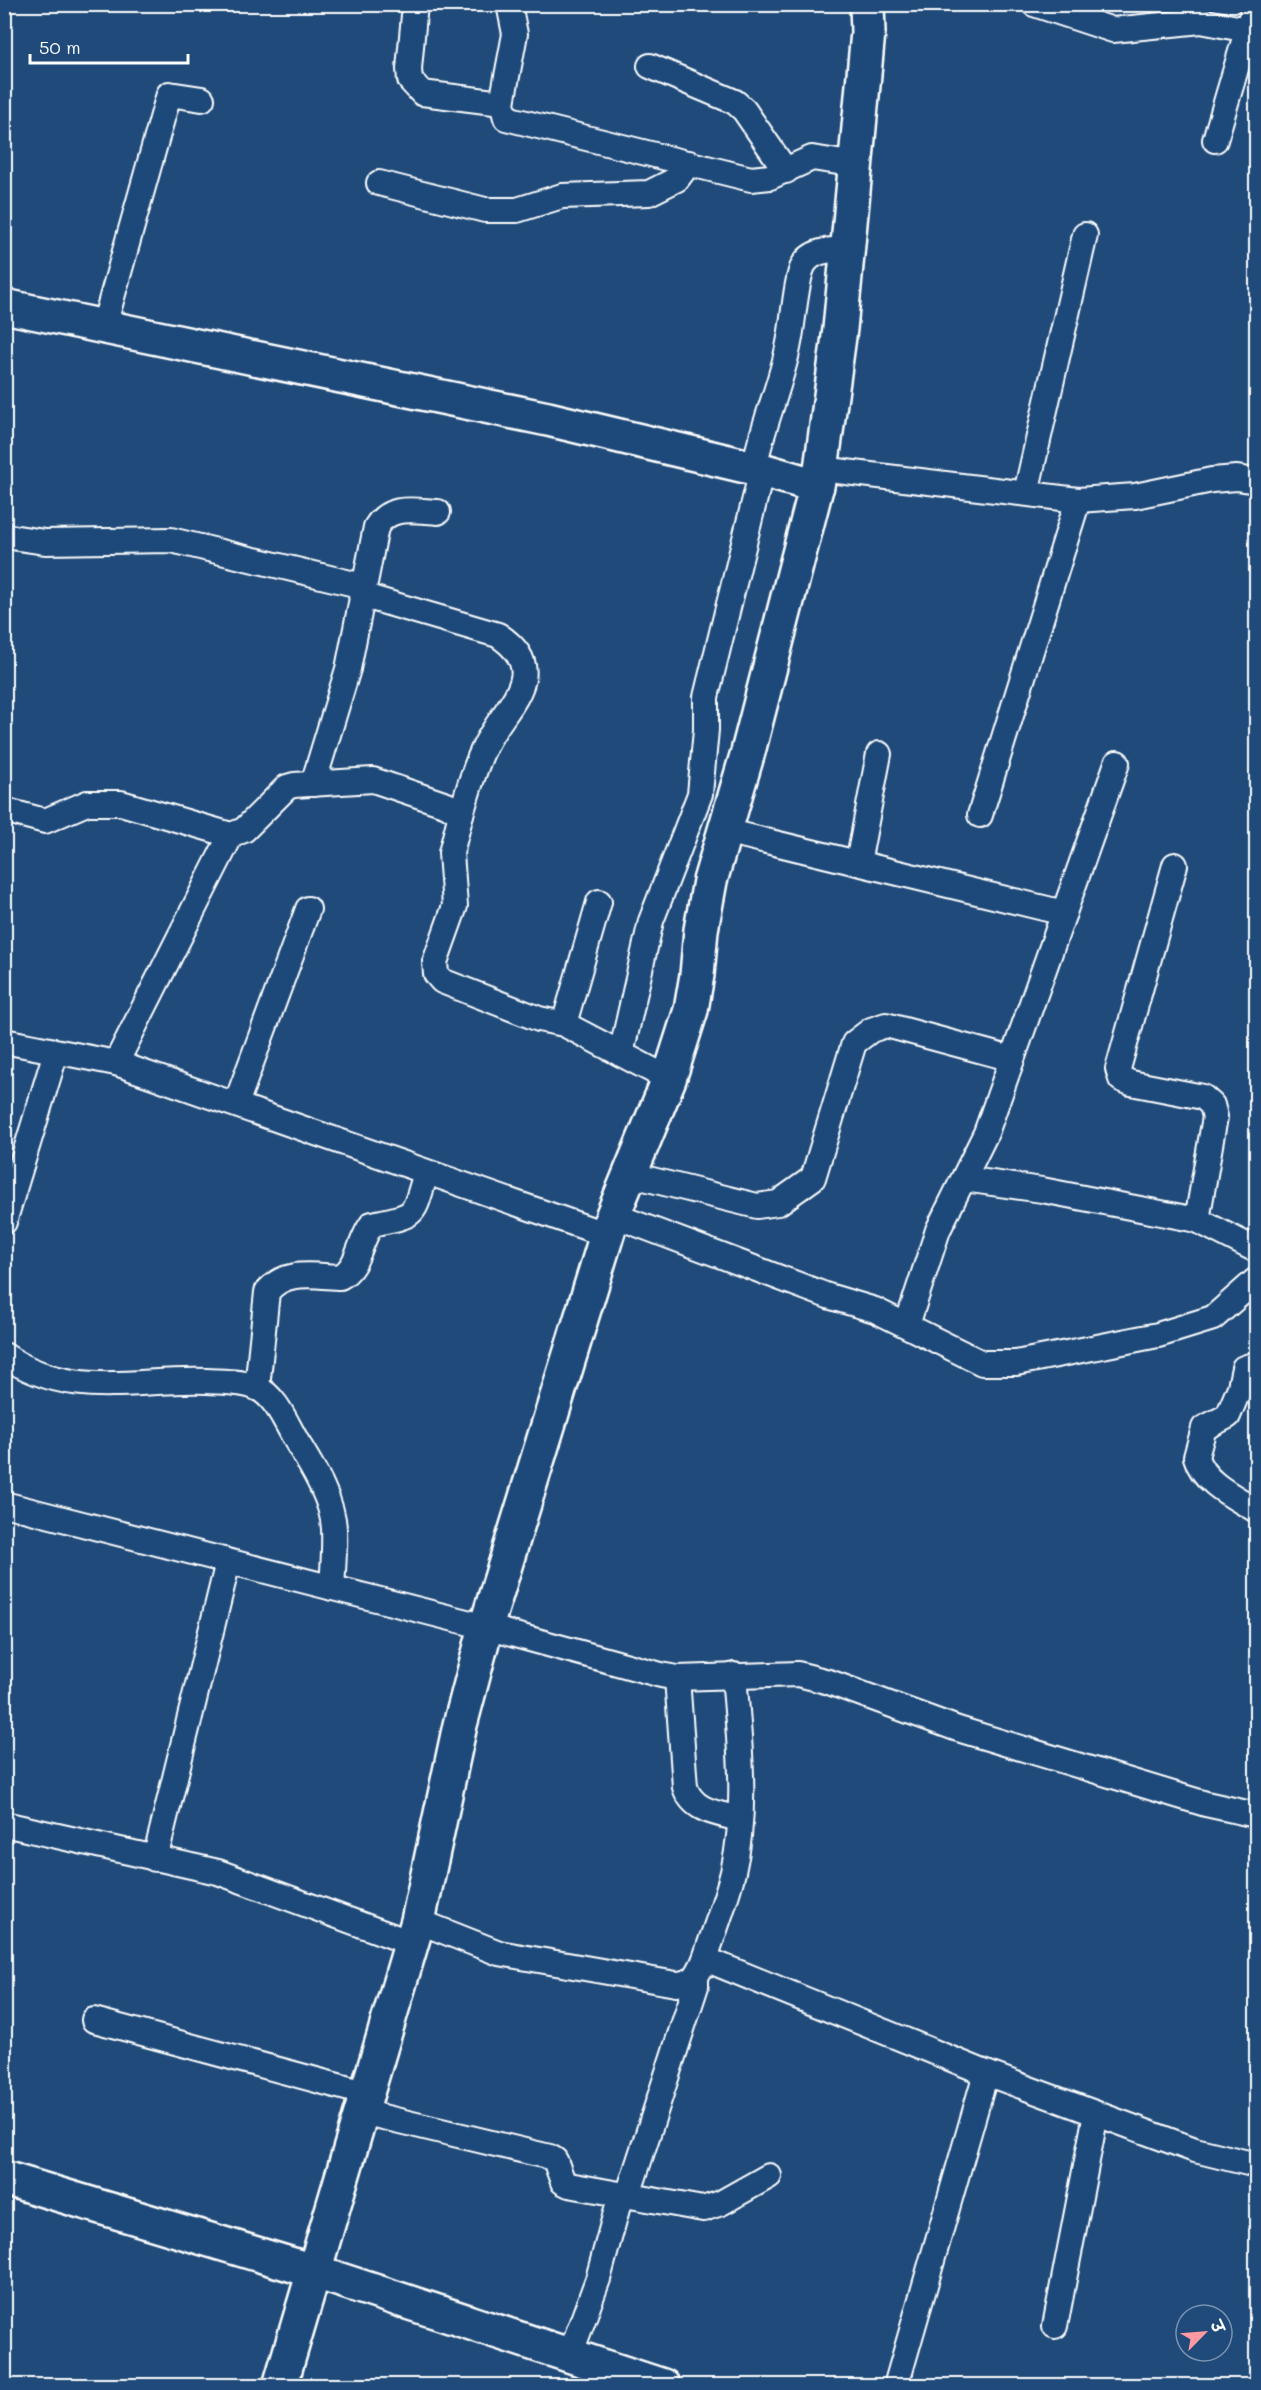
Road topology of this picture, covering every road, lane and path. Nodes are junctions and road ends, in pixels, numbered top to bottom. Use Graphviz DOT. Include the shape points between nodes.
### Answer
graph roads {
  1 [pos="415,4"];
  2 [pos="509,4"];
  3 [pos="867,4"];
  4 [pos="1034,4"];
  5 [pos="1255,4"];
  6 [pos="1248,30"];
  7 [pos="650,66"];
  8 [pos="202,99"];
  9 [pos="502,103"];
  10 [pos="1215,140"];
  11 [pos="689,163"];
  12 [pos="857,165"];
  13 [pos="786,171"];
  14 [pos="379,183"];
  15 [pos="1085,236"];
  16 [pos="848,249"];
  17 [pos="4,306"];
  18 [pos="104,326"];
  19 [pos="758,469"];
  20 [pos="819,478"];
  21 [pos="1257,481"];
  22 [pos="1026,493"];
  23 [pos="1078,500"];
  24 [pos="438,512"];
  25 [pos="4,536"];
  26 [pos="362,590"];
  27 [pos="879,754"];
  28 [pos="1117,763"];
  29 [pos="314,784"];
  30 [pos="4,810"];
  31 [pos="461,813"];
  32 [pos="980,815"];
  33 [pos="725,831"];
  34 [pos="231,836"];
  35 [pos="858,863"];
  36 [pos="1174,865"];
  37 [pos="599,902"];
  38 [pos="308,909"];
  39 [pos="1064,913"];
  40 [pos="564,1024"];
  41 [pos="4,1041"];
  42 [pos="56,1052"];
  43 [pos="621,1054"];
  44 [pos="1012,1059"];
  45 [pos="117,1063"];
  46 [pos="669,1079"];
  47 [pos="236,1104"];
  48 [pos="426,1173"];
  49 [pos="628,1174"];
  50 [pos="964,1179"];
  51 [pos="1197,1220"];
  52 [pos="4,1222"];
  53 [pos="610,1225"];
  54 [pos="1257,1250"];
  55 [pos="1254,1288"];
  56 [pos="907,1325"];
  57 [pos="4,1355"];
  58 [pos="1257,1364"];
  59 [pos="257,1388"];
  60 [pos="4,1504"];
  61 [pos="1257,1510"];
  62 [pos="228,1562"];
  63 [pos="332,1588"];
  64 [pos="486,1627"];
  65 [pos="734,1675"];
  66 [pos="676,1678"];
  67 [pos="1257,1815"];
  68 [pos="740,1819"];
  69 [pos="4,1824"];
  70 [pos="155,1859"];
  71 [pos="415,1932"];
  72 [pos="700,1969"];
  73 [pos="94,2020"];
  74 [pos="986,2073"];
  75 [pos="365,2103"];
  76 [pos="1096,2114"];
  77 [pos="1257,2165"];
  78 [pos="769,2176"];
  79 [pos="4,2178"];
  80 [pos="624,2194"];
  81 [pos="313,2271"];
  82 [pos="1055,2326"];
  83 [pos="570,2355"];
  84 [pos="280,2385"];
  85 [pos="663,2385"];
  86 [pos="896,2385"];
  1 -- 9 [label="street" via="410,80 422,93"];
  2 -- 9 [label="street" via="514,34"];
  3 -- 12 [label="main road"];
  4 -- 6 [label="street" via="1113,30 1201,21"];
  5 -- 6 [label="street"];
  6 -- 10 [label="street"];
  7 -- 13 [label="street" via="735,102"];
  8 -- 18 [label="street" via="169,94"];
  9 -- 11 [label="street" via="507,118"];
  11 -- 13 [label="street" via="751,178"];
  11 -- 14 [label="street" via="677,179 649,193 562,196 517,210 485,210"];
  12 -- 13 [label="street" via="812,158"];
  12 -- 16 [label="main road"];
  15 -- 22 [label="street"];
  16 -- 19 [label="street" via="824,250 803,266 789,345 758,446"];
  16 -- 20 [label="main road"];
  17 -- 18 [label="main road"];
  18 -- 19 [label="main road" via="548,419"];
  19 -- 20 [label="main road"];
  19 -- 43 [label="street" via="706,697 700,794 651,921"];
  20 -- 22 [label="street"];
  20 -- 33 [label="main road"];
  21 -- 23 [label="street" via="1212,480 1135,496"];
  22 -- 23 [label="street"];
  23 -- 32 [label="street"];
  24 -- 26 [label="street" via="395,510 382,517 376,527"];
  25 -- 26 [label="street" via="45,542 171,540"];
  26 -- 29 [label="street" via="348,669"];
  26 -- 31 [label="street" via="498,634 514,646 519,656 524,681 511,708 484,746"];
  27 -- 35 [label="street"];
  28 -- 39 [label="street"];
  29 -- 31 [label="street" via="373,780"];
  29 -- 34 [label="street" via="287,787 244,830"];
  30 -- 34 [label="street" via="45,821 87,803 121,803"];
  31 -- 40 [label="street" via="451,853 455,906 435,962 436,974 450,986 539,1019"];
  33 -- 35 [label="street"];
  33 -- 46 [label="main road" via="710,881 691,1010"];
  34 -- 45 [label="street"];
  35 -- 39 [label="street"];
  36 -- 51 [label="street" via="1119,1069 1121,1079 1131,1083 1203,1097 1212,1105 1215,1117"];
  37 -- 40 [label="street"];
  38 -- 47 [label="street"];
  39 -- 44 [label="street"];
  40 -- 43 [label="street"];
  41 -- 42 [label="street"];
  42 -- 45 [label="street"];
  42 -- 52 [label="street"];
  43 -- 46 [label="street"];
  44 -- 49 [label="street" via="886,1025 871,1030 854,1042 813,1178 778,1203 757,1206"];
  44 -- 50 [label="street" via="986,1133"];
  45 -- 47 [label="street"];
  46 -- 49 [label="main road"];
  47 -- 48 [label="street"];
  48 -- 53 [label="street"];
  48 -- 59 [label="street" via="414,1211 405,1217 372,1224 346,1274 296,1274 273,1284 267,1292"];
  49 -- 53 [label="main road"];
  50 -- 51 [label="street"];
  50 -- 56 [label="street" via="938,1230"];
  51 -- 54 [label="street"];
  53 -- 56 [label="street" via="875,1310"];
  53 -- 64 [label="main road"];
  55 -- 56 [label="street" via="1213,1318 1158,1335 1016,1363 982,1363"];
  57 -- 59 [label="street" via="62,1382 110,1385 184,1380"];
  58 -- 61 [label="street" via="1244,1368 1228,1416 1206,1425 1196,1457 1215,1484"];
  59 -- 63 [label="street" via="271,1400 328,1502 334,1527"];
  60 -- 62 [label="street"];
  62 -- 63 [label="street"];
  62 -- 70 [label="street"];
  63 -- 64 [label="street"];
  64 -- 66 [label="street"];
  64 -- 71 [label="main road" via="460,1725"];
  65 -- 66 [label="street"];
  65 -- 67 [label="street" via="798,1674 829,1682 958,1729 1206,1804"];
  65 -- 68 [label="street" via="741,1764"];
  66 -- 68 [label="street" via="689,1798 703,1809"];
  68 -- 72 [label="street" via="733,1872"];
  69 -- 70 [label="street"];
  70 -- 71 [label="street" via="218,1872"];
  71 -- 72 [label="street" via="499,1953 676,1984 687,1983"];
  71 -- 75 [label="main road"];
  72 -- 74 [label="street"];
  72 -- 80 [label="street"];
  73 -- 75 [label="street"];
  74 -- 76 [label="street"];
  74 -- 86 [label="street"];
  75 -- 80 [label="street" via="550,2157 568,2185"];
  75 -- 81 [label="main road"];
  76 -- 77 [label="street" via="1195,2150"];
  76 -- 82 [label="street"];
  78 -- 80 [label="street" via="722,2203 703,2209"];
  79 -- 81 [label="main road"];
  80 -- 83 [label="street"];
  81 -- 83 [label="main road"];
  81 -- 84 [label="main road"];
  83 -- 85 [label="main road"];
}
